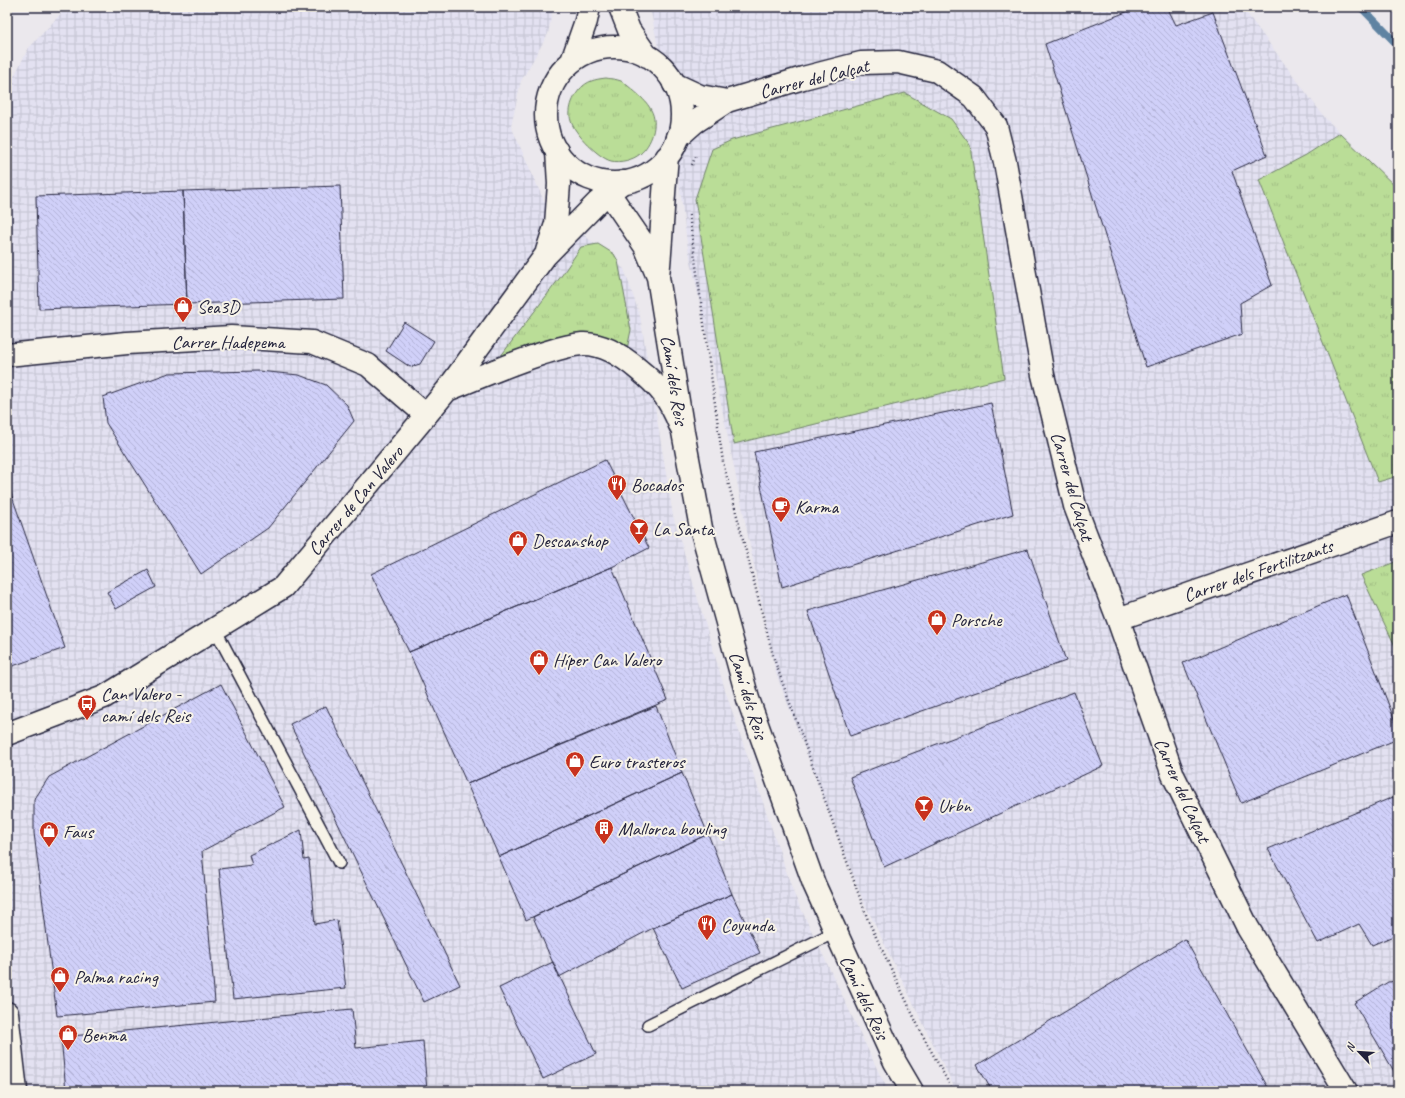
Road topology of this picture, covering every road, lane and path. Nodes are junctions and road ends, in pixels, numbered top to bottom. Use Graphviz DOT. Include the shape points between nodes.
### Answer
graph roads {
  1 [pos="589,7"];
  2 [pos="620,7"];
  3 [pos="646,56"];
  4 [pos="572,61"];
  5 [pos="674,84"];
  6 [pos="727,101"];
  7 [pos="678,137"];
  8 [pos="698,150"];
  9 [pos="557,151"];
  10 [pos="667,157"];
  11 [pos="690,170"];
  12 [pos="612,186"];
  13 [pos="688,212"];
  14 [pos="545,256"];
  15 [pos="658,277"];
  16 [pos="7,355"];
  17 [pos="447,390"];
  18 [pos="426,415"];
  19 [pos="683,432"];
  20 [pos="1398,522"];
  21 [pos="1118,618"];
  22 [pos="215,629"];
  23 [pos="7,734"];
  24 [pos="339,863"];
  25 [pos="836,932"];
  26 [pos="7,1012"];
  27 [pos="648,1026"];
  28 [pos="16,1091"];
  29 [pos="912,1091"];
  30 [pos="953,1091"];
  31 [pos="1346,1091"];
  1 -- 4 [label="street"];
  2 -- 3 [label="street" via="629,30"];
  3 -- 4 [label="street" via="632,49 610,46 586,52"];
  3 -- 5 [label="street" via="653,58 669,74"];
  4 -- 9 [label="street" via="555,80 547,101 546,123 552,145"];
  5 -- 6 [label="street" via="700,96"];
  5 -- 7 [label="street" via="679,94 682,114"];
  6 -- 7 [label="street" via="695,122"];
  6 -- 21 [label="street, Carrer del Calçat" via="861,63 898,62 938,71 979,102 996,126 1005,162 1043,375 1075,506"];
  7 -- 10 [label="street"];
  8 -- 11 [label="path"];
  9 -- 12 [label="street" via="565,162 582,174"];
  9 -- 14 [label="street" via="559,184 556,224"];
  10 -- 12 [label="street" via="654,170 632,181"];
  10 -- 15 [label="street"];
  12 -- 14 [label="street"];
  12 -- 15 [label="street" via="645,246"];
  13 -- 30 [label="path" via="723,462 774,659 868,920 922,1034"];
  14 -- 17 [label="street"];
  15 -- 19 [label="street, Camí dels Reis"];
  16 -- 18 [label="street, Carrer Hadepema" via="127,343 231,337 312,342 368,365"];
  17 -- 18 [label="street, Carrer de Can Valero"];
  17 -- 19 [label="street, Carrer de Can Valero" via="556,349 583,344 602,347 622,356 660,388"];
  18 -- 22 [label="street, Carrer de Can Valero" via="282,587"];
  19 -- 25 [label="street, Camí dels Reis" via="701,528 748,699 814,884"];
  20 -- 21 [label="street, Carrer dels Fertilitzants"];
  21 -- 31 [label="street, Carrer del Calçat" via="1173,775 1248,928"];
  22 -- 23 [label="street, Carrer de Can Valero" via="104,697"];
  22 -- 24 [label="lane"];
  25 -- 27 [label="lane"];
  25 -- 29 [label="street, Camí dels Reis" via="895,1062"];
  26 -- 28 [label="street"];
}
